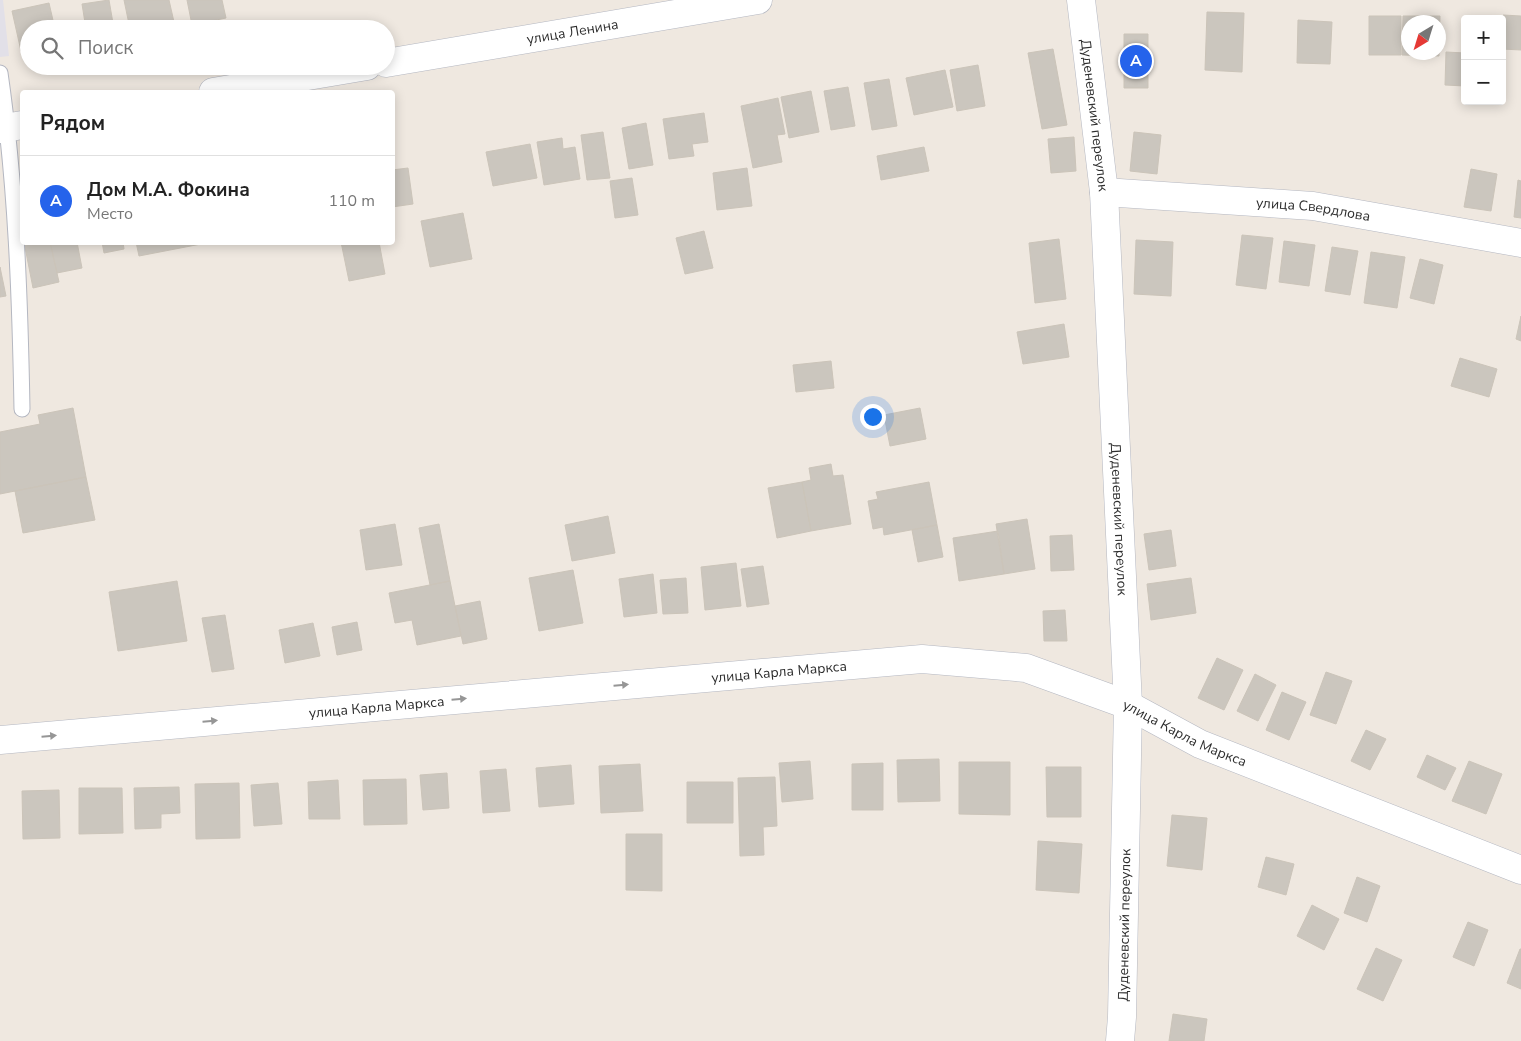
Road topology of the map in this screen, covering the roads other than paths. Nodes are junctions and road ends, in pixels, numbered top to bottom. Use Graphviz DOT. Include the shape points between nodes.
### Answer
graph roads {
  1 [pos="758,0"];
  2 [pos="1081,0"];
  3 [pos="395,61"];
  4 [pos="0,73"];
  5 [pos="314,75"];
  6 [pos="225,90"];
  7 [pos="10,127"];
  8 [pos="1104,192"];
  9 [pos="1521,243"];
  10 [pos="22,409"];
  11 [pos="1128,705"];
  12 [pos="0,740"];
  13 [pos="1521,870"];
  14 [pos="1120,1041"];
  1 -- 3 [label="street, улица Ленина"];
  2 -- 8 [label="street, Дуденевский переулок"];
  4 -- 7 [label="lane"];
  5 -- 6 [label="street"];
  7 -- 10 [label="lane"];
  8 -- 9 [label="street, улица Свердлова" via="1313,206"];
  8 -- 11 [label="street, Дуденевский переулок"];
  12 -- 11 [label="street, улица Карла Маркса, one-way" via="922,659 1026,668"];
  11 -- 13 [label="street, улица Карла Маркса" via="1200,744"];
  11 -- 14 [label="street, Дуденевский переулок"];
}
